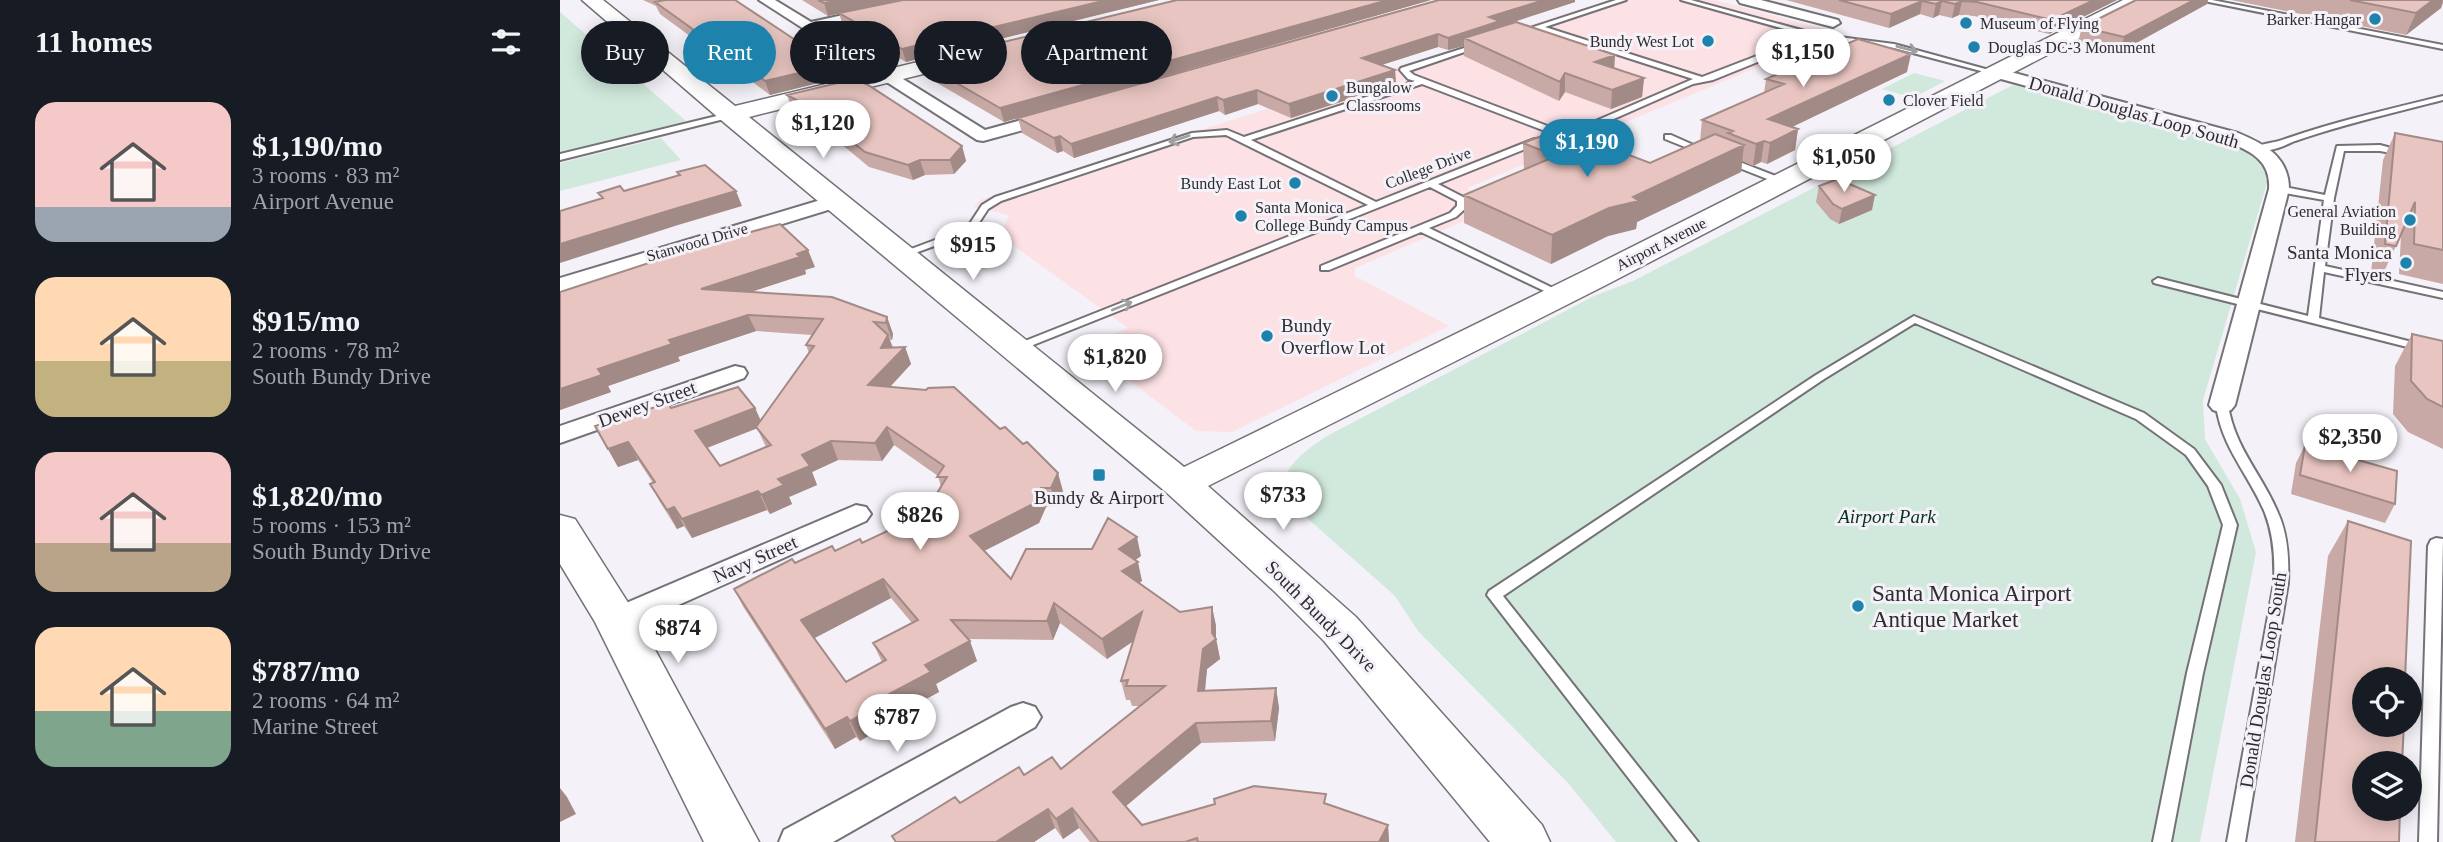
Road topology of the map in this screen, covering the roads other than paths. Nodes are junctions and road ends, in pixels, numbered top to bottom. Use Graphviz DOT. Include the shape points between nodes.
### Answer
graph roads {
  1 [pos="591,0"];
  2 [pos="766,0"];
  3 [pos="931,0"];
  4 [pos="1623,0"];
  5 [pos="1684,0"];
  6 [pos="1745,0"];
  7 [pos="1797,0"];
  8 [pos="2202,0"];
  9 [pos="2132,1"];
  10 [pos="1775,8"];
  11 [pos="799,21"];
  12 [pos="835,21"];
  13 [pos="1833,23"];
  14 [pos="1540,26"];
  15 [pos="1514,35"];
  16 [pos="1816,36"];
  17 [pos="1488,43"];
  18 [pos="2443,47"];
  19 [pos="1996,73"];
  20 [pos="1704,80"];
  21 [pos="1423,82"];
  22 [pos="855,84"];
  23 [pos="900,84"];
  24 [pos="2443,98"];
  25 [pos="1068,112"];
  26 [pos="729,115"];
  27 [pos="1561,134"];
  28 [pos="1668,137"];
  29 [pos="1244,140"];
  30 [pos="2258,148"];
  31 [pos="1708,153"];
  32 [pos="2418,155"];
  33 [pos="560,157"];
  34 [pos="1720,157"];
  35 [pos="1783,182"];
  36 [pos="1432,184"];
  37 [pos="2279,189"];
  38 [pos="2329,198"];
  39 [pos="834,202"];
  40 [pos="1375,205"];
  41 [pos="1421,228"];
  42 [pos="900,255"];
  43 [pos="1325,268"];
  44 [pos="2321,268"];
  45 [pos="2158,281"];
  46 [pos="560,285"];
  47 [pos="1559,295"];
  48 [pos="2443,295"];
  49 [pos="2251,305"];
  50 [pos="2313,320"];
  51 [pos="1013,349"];
  52 [pos="2443,351"];
  53 [pos="734,373"];
  54 [pos="2222,405"];
  55 [pos="560,435"];
  56 [pos="1181,484"];
  57 [pos="856,514"];
  58 [pos="560,529"];
  59 [pos="2440,544"];
  60 [pos="616,620"];
  61 [pos="1023,717"];
  62 [pos="732,842"];
  63 [pos="799,842"];
  64 [pos="1524,842"];
  65 [pos="1689,842"];
  66 [pos="2162,842"];
  67 [pos="2236,842"];
  68 [pos="2428,842"];
  1 -- 26 [label="street, South Bundy Drive"];
  2 -- 11 [label="street"];
  3 -- 12 [label="street"];
  4 -- 14 [label="lane"];
  5 -- 16 [label="lane"];
  6 -- 10 [label="street"];
  7 -- 10 [label="street"];
  8 -- 18 [label="lane"];
  9 -- 19 [label="street, Airport Avenue"];
  10 -- 13 [label="street"];
  14 -- 15 [label="lane"];
  14 -- 20 [label="lane"];
  16 -- 19 [label="lane, one-way" via="1894,46"];
  16 -- 20 [label="lane, College Drive"];
  17 -- 21 [label="lane" via="1404,71"];
  19 -- 30 [label="street, Donald Douglas Loop South"];
  19 -- 35 [label="street, Airport Avenue"];
  20 -- 27 [label="lane, College Drive" via="1580,131"];
  21 -- 27 [label="lane"];
  21 -- 29 [label="lane"];
  22 -- 26 [label="street"];
  23 -- 25 [label="street" via="983,136"];
  24 -- 30 [label="lane"];
  26 -- 33 [label="lane"];
  26 -- 39 [label="street, South Bundy Drive"];
  27 -- 36 [label="lane, College Drive"];
  28 -- 31 [label="lane"];
  29 -- 40 [label="lane"];
  29 -- 42 [label="lane, one-way" via="1227,132 1192,135 998,199 985,207 970,230"];
  30 -- 37 [label="street, Donald Douglas Loop South" via="2279,171"];
  32 -- 38 [label="lane" via="2340,148"];
  34 -- 35 [label="lane"];
  35 -- 47 [label="street, Airport Avenue"];
  36 -- 40 [label="lane, College Drive"];
  36 -- 41 [label="lane" via="1462,200 1462,208"];
  37 -- 38 [label="lane"];
  37 -- 49 [label="street, Donald Douglas Loop South"];
  38 -- 44 [label="lane"];
  39 -- 42 [label="street, South Bundy Drive"];
  39 -- 46 [label="street, Stanwood Drive"];
  51 -- 40 [label="lane, College Drive, one-way"];
  41 -- 43 [label="lane"];
  41 -- 47 [label="lane"];
  42 -- 51 [label="main road, South Bundy Drive"];
  44 -- 48 [label="lane"];
  44 -- 50 [label="lane"];
  45 -- 49 [label="lane"];
  47 -- 56 [label="street, Airport Avenue"];
  49 -- 50 [label="lane"];
  49 -- 54 [label="street, Donald Douglas Loop South"];
  50 -- 52 [label="lane"];
  51 -- 56 [label="street, South Bundy Drive"];
  53 -- 55 [label="street, Dewey Street"];
  54 -- 67 [label="lane, Donald Douglas Loop South" via="2230,441 2268,504 2283,556"];
  56 -- 64 [label="street, South Bundy Drive" via="1340,629"];
  57 -- 60 [label="street, Navy Street"];
  58 -- 60 [label="street"];
  59 -- 68 [label="lane"];
  60 -- 62 [label="street"];
  61 -- 63 [label="street"];
  65 -- 66 [label="lane" via="1494,595 1914,319 2140,416 2190,452 2214,485 2230,525"];
}
